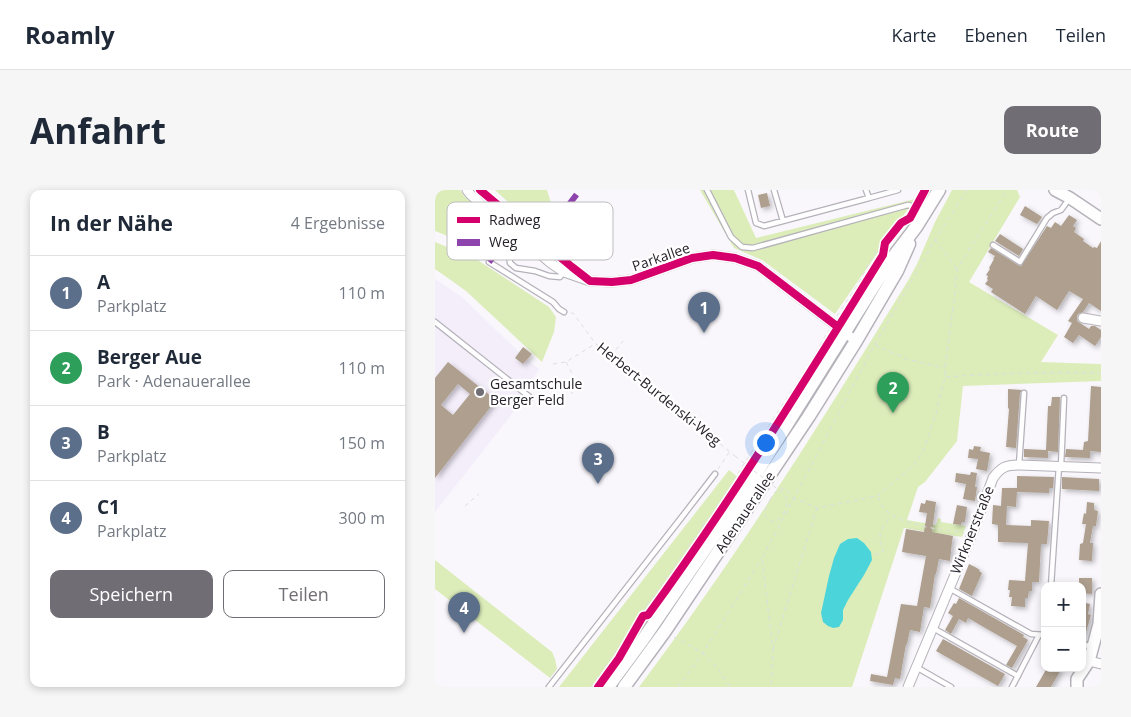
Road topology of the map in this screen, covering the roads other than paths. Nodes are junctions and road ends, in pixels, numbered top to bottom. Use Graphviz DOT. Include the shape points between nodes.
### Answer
graph roads {
  1 [pos="467,190"];
  2 [pos="707,190"];
  3 [pos="748,190"];
  4 [pos="774,190"];
  5 [pos="866,190"];
  6 [pos="898,190"];
  7 [pos="1055,190"];
  8 [pos="934,191"];
  9 [pos="869,198"];
  10 [pos="1070,198"];
  11 [pos="479,202"];
  12 [pos="924,214"];
  13 [pos="1101,219"];
  14 [pos="783,221"];
  15 [pos="916,227"];
  16 [pos="993,245"];
  17 [pos="510,260"];
  18 [pos="546,260"];
  19 [pos="489,262"];
  20 [pos="564,272"];
  21 [pos="564,312"];
  22 [pos="1083,318"];
  23 [pos="1101,320"];
  24 [pos="435,322"];
  25 [pos="839,327"];
  26 [pos="856,341"];
  27 [pos="1024,393"];
  28 [pos="531,398"];
  29 [pos="1064,398"];
  30 [pos="1019,465"];
  31 [pos="1060,466"];
  32 [pos="1101,468"];
  33 [pos="715,474"];
  34 [pos="1051,582"];
  35 [pos="949,588"];
  36 [pos="1101,594"];
  37 [pos="654,624"];
  38 [pos="933,628"];
  39 [pos="1041,635"];
  40 [pos="1041,637"];
  41 [pos="1087,646"];
  42 [pos="1089,661"];
  43 [pos="1101,664"];
  44 [pos="916,667"];
  45 [pos="1018,676"];
  46 [pos="549,687"];
  47 [pos="609,687"];
  48 [pos="624,687"];
  49 [pos="908,687"];
  50 [pos="951,687"];
  51 [pos="1012,687"];
  52 [pos="1077,687"];
  1 -- 11 [label="street, Parkallee"];
  2 -- 12 [label="lane" via="731,237 742,247 753,248 908,205"];
  3 -- 14 [label="lane" via="756,223 764,226"];
  4 -- 14 [label="lane"];
  5 -- 9 [label="lane"];
  6 -- 9 [label="lane"];
  7 -- 10 [label="street"];
  8 -- 12 [label="main road, Adenauerallee"];
  9 -- 14 [label="lane"];
  10 -- 13 [label="street"];
  10 -- 16 [label="lane" via="1061,210 1047,218 1020,262"];
  12 -- 15 [label="main road, Adenauerallee"];
  15 -- 25 [label="main road, Adenauerallee"];
  15 -- 26 [label="main road, Adenauerallee" via="897,271"];
  17 -- 20 [label="lane" via="516,268 549,276 560,276"];
  18 -- 20 [label="street, Parkallee"];
  19 -- 21 [label="lane"];
  20 -- 25 [label="street, Parkallee" via="590,281 612,282 631,280 692,258 713,255 735,258 758,266"];
  22 -- 23 [label="street"];
  24 -- 28 [label="lane"];
  25 -- 26 [label="street, Parkallee"];
  25 -- 37 [label="main road, Adenauerallee" via="749,485"];
  26 -- 37 [label="main road, Adenauerallee" via="803,424"];
  27 -- 30 [label="lane"];
  29 -- 31 [label="lane"];
  30 -- 31 [label="street, Wirknerstraße"];
  30 -- 35 [label="street, Wirknerstraße" via="1008,465 993,478"];
  31 -- 32 [label="street, Wirknerstraße"];
  31 -- 34 [label="lane"];
  33 -- 46 [label="lane"];
  35 -- 38 [label="street, Wirknerstraße"];
  35 -- 39 [label="lane" via="1031,634"];
  36 -- 41 [label="street" via="1099,624"];
  37 -- 47 [label="main road, Adenauerallee"];
  37 -- 48 [label="main road, Adenauerallee"];
  38 -- 44 [label="street, Wirknerstraße"];
  38 -- 45 [label="lane"];
  40 -- 45 [label="lane"];
  41 -- 42 [label="street"];
  42 -- 43 [label="street"];
  42 -- 52 [label="street" via="1077,679"];
  44 -- 49 [label="street, Wirknerstraße"];
  44 -- 50 [label="lane"];
  45 -- 51 [label="lane"];
}
